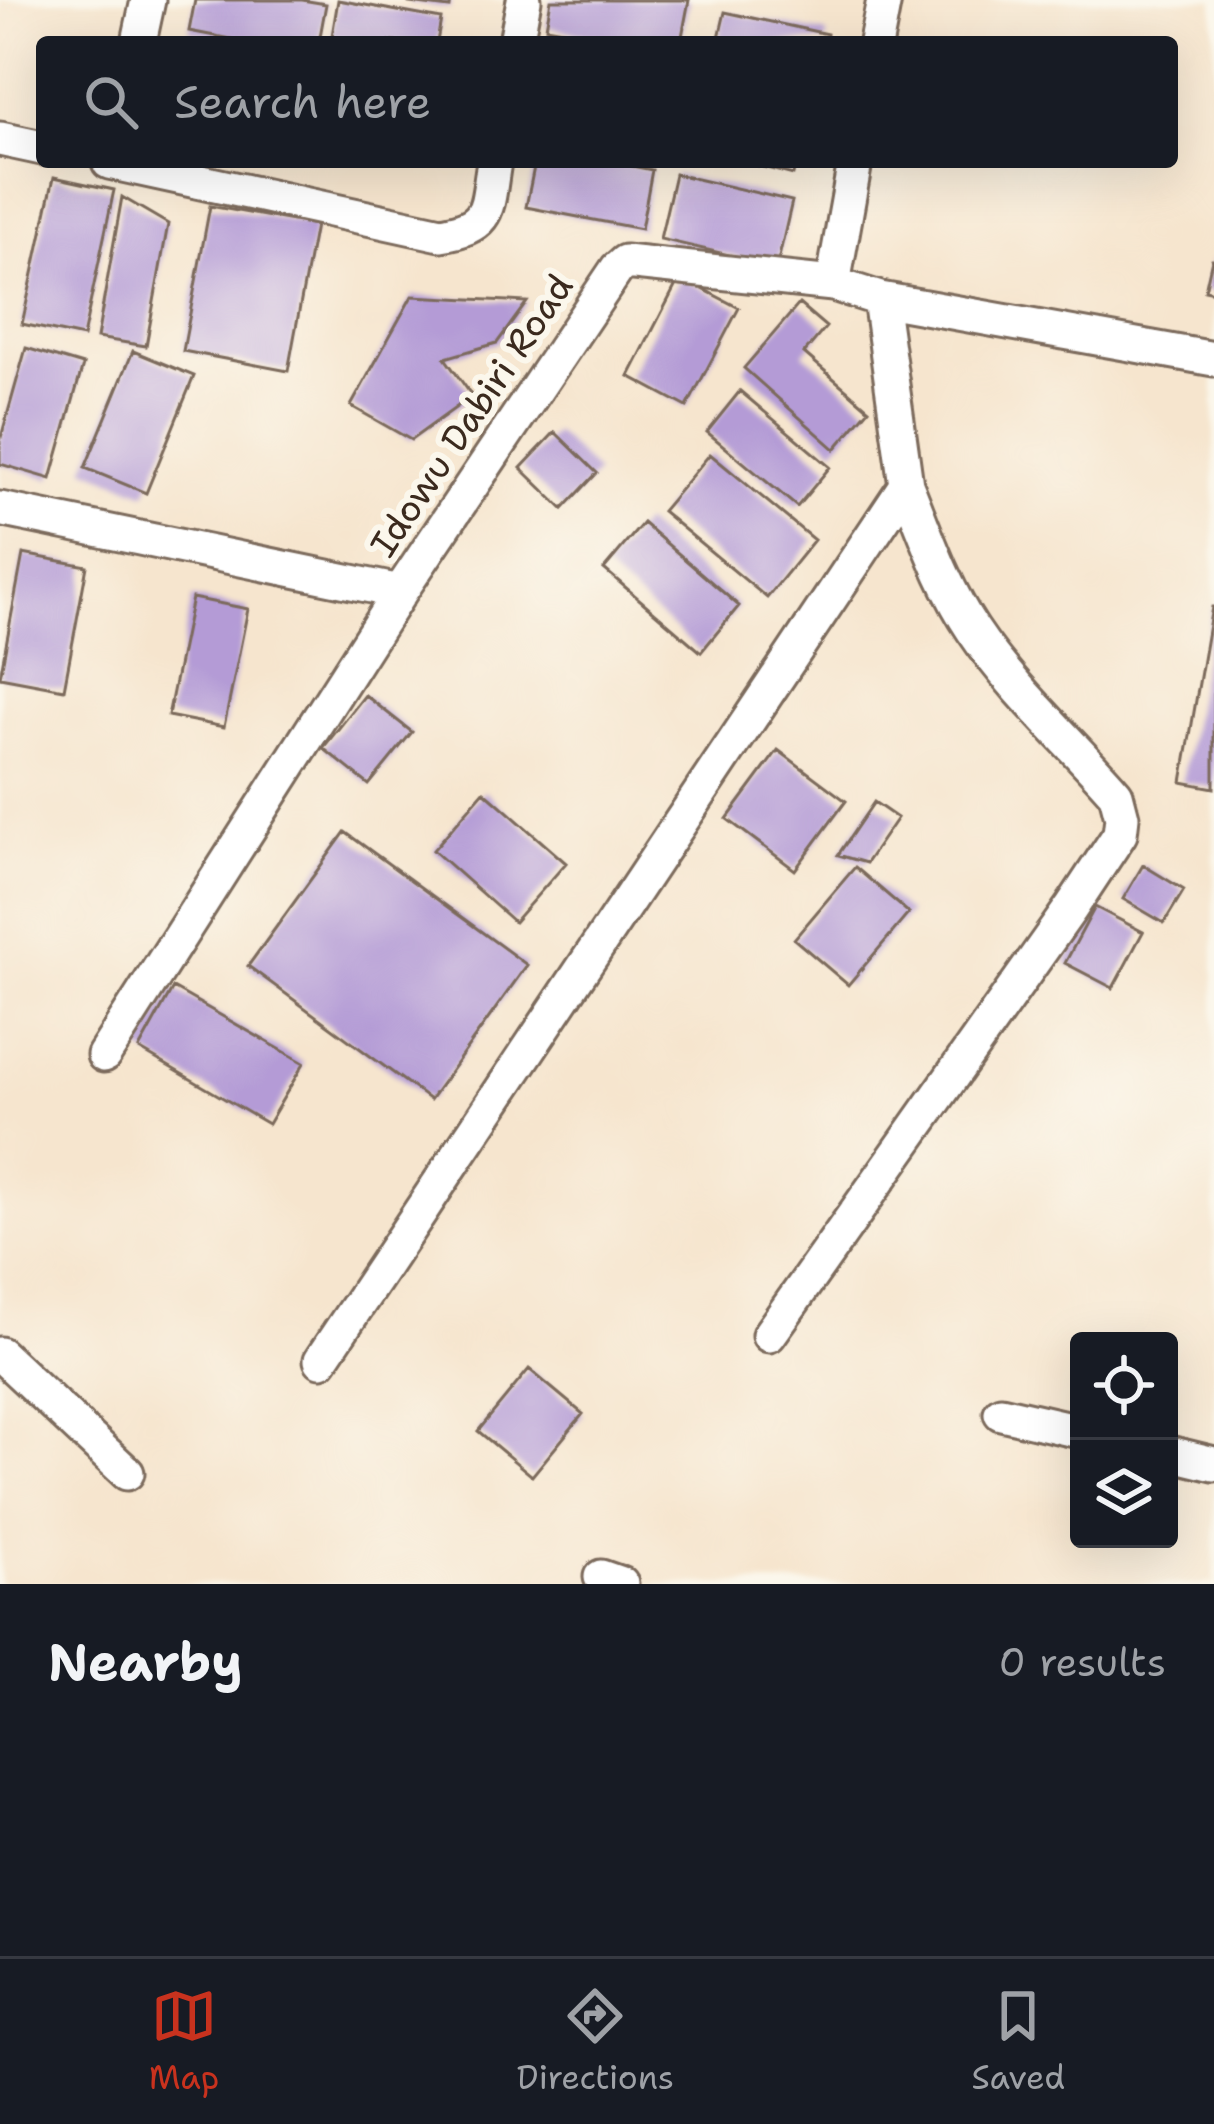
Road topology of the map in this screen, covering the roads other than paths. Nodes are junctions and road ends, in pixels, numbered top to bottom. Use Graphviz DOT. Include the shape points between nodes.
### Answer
graph roads {
  1 [pos="148,0"];
  2 [pos="524,0"];
  3 [pos="884,0"];
  4 [pos="140,36"];
  5 [pos="517,36"];
  6 [pos="877,36"];
  7 [pos="0,139"];
  8 [pos="36,147"];
  9 [pos="139,168"];
  10 [pos="493,168"];
  11 [pos="854,168"];
  12 [pos="833,284"];
  13 [pos="880,299"];
  14 [pos="1214,359"];
  15 [pos="906,485"];
  16 [pos="0,509"];
  17 [pos="400,592"];
  18 [pos="104,1055"];
  19 [pos="769,1335"];
  20 [pos="0,1354"];
  21 [pos="321,1360"];
  22 [pos="1001,1413"];
  23 [pos="1070,1429"];
  24 [pos="1178,1455"];
  25 [pos="1214,1464"];
  26 [pos="128,1473"];
  1 -- 4 [label="street"];
  2 -- 5 [label="street"];
  3 -- 6 [label="street"];
  7 -- 8 [label="street"];
  9 -- 10 [label="street" via="441,234 467,230 485,214"];
  11 -- 12 [label="street"];
  12 -- 13 [label="street, Idowu Dabiri Road"];
  12 -- 17 [label="street, Idowu Dabiri Road" via="625,262"];
  13 -- 14 [label="street, Idowu Dabiri Road"];
  13 -- 15 [label="street"];
  15 -- 19 [label="street" via="973,629 1116,794 1120,834"];
  15 -- 21 [label="street"];
  16 -- 17 [label="street, Idowu Dabiri Road"];
  17 -- 18 [label="street"];
  20 -- 26 [label="street"];
  22 -- 23 [label="street"];
  24 -- 25 [label="street"];
}
